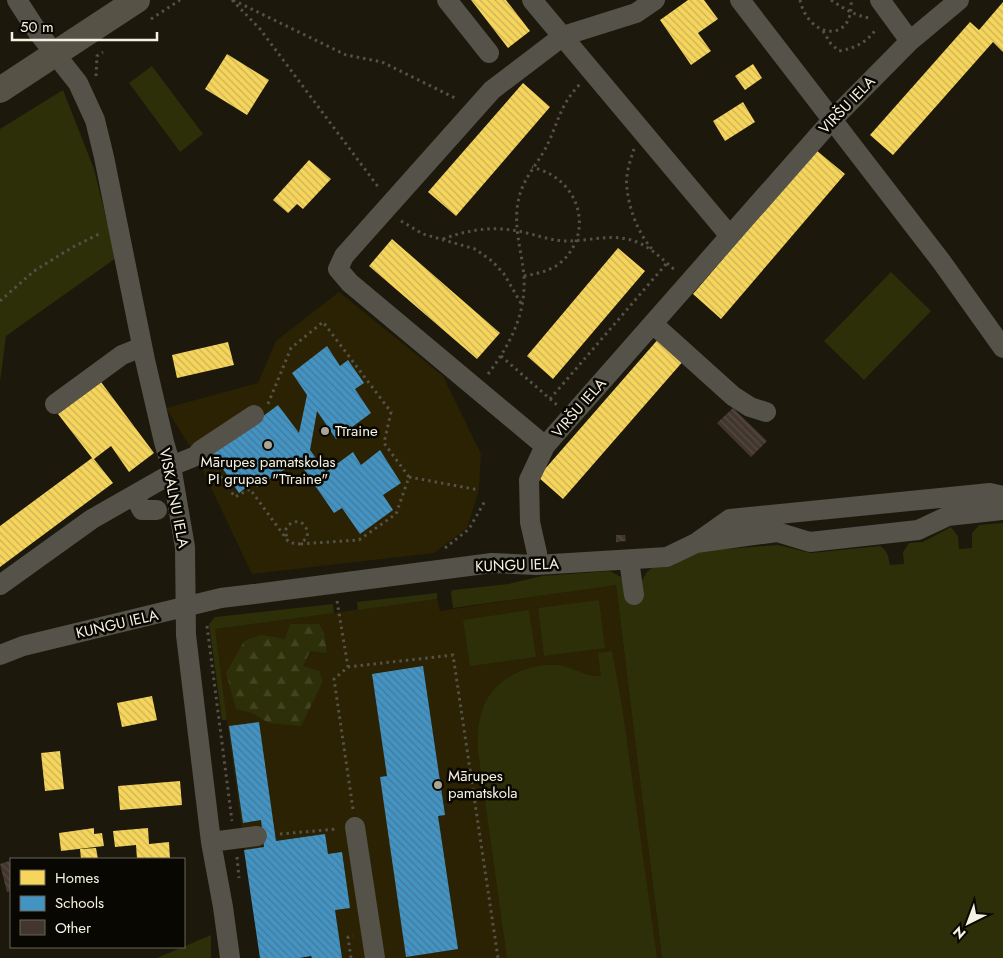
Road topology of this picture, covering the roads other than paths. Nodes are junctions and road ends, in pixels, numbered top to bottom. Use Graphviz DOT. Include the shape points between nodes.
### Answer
graph roads {
  1 [pos="17,0"];
  2 [pos="447,0"];
  3 [pos="532,0"];
  4 [pos="655,0"];
  5 [pos="740,0"];
  6 [pos="959,0"];
  7 [pos="143,10"];
  8 [pos="885,12"];
  9 [pos="563,36"];
  10 [pos="910,41"];
  11 [pos="489,53"];
  12 [pos="56,54"];
  13 [pos="0,90"];
  14 [pos="832,120"];
  15 [pos="730,236"];
  16 [pos="653,324"];
  17 [pos="142,347"];
  18 [pos="1003,348"];
  19 [pos="55,404"];
  20 [pos="766,412"];
  21 [pos="254,415"];
  22 [pos="545,446"];
  23 [pos="171,470"];
  24 [pos="134,495"];
  25 [pos="1003,496"];
  26 [pos="157,510"];
  27 [pos="1003,510"];
  28 [pos="696,543"];
  29 [pos="629,560"];
  30 [pos="536,565"];
  31 [pos="0,585"];
  32 [pos="634,595"];
  33 [pos="186,607"];
  34 [pos="0,655"];
  35 [pos="356,827"];
  36 [pos="257,836"];
  37 [pos="211,842"];
  38 [pos="230,958"];
  39 [pos="375,958"];
  1 -- 12 [label="street, VISKALNU IELA"];
  2 -- 11 [label="street"];
  3 -- 9 [label="street"];
  4 -- 9 [label="street, VIRŠU IELA" via="636,13"];
  5 -- 14 [label="street"];
  6 -- 10 [label="street, VIRŠU IELA"];
  7 -- 12 [label="main road"];
  8 -- 10 [label="street"];
  9 -- 15 [label="street"];
  9 -- 22 [label="street, VIRŠU IELA" via="492,90 344,256 338,269 350,283"];
  10 -- 14 [label="street, VIRŠU IELA"];
  12 -- 13 [label="main road"];
  12 -- 17 [label="street, VISKALNU IELA" via="78,83 95,120"];
  14 -- 15 [label="street, VIRŠU IELA"];
  14 -- 18 [label="street" via="935,253"];
  15 -- 16 [label="street, VIRŠU IELA"];
  16 -- 20 [label="street" via="733,396"];
  16 -- 22 [label="street, VIRŠU IELA"];
  17 -- 19 [label="street" via="122,355"];
  17 -- 23 [label="street, VISKALNU IELA"];
  21 -- 23 [label="street"];
  22 -- 30 [label="street" via="529,480"];
  23 -- 24 [label="street"];
  23 -- 33 [label="street, VISKALNU IELA" via="184,547"];
  24 -- 26 [label="street" via="142,510"];
  24 -- 31 [label="street" via="92,519"];
  25 -- 28 [label="street" via="990,493 730,519"];
  27 -- 28 [label="street, KUNGU IELA" via="948,516 918,530 810,542 777,532"];
  28 -- 29 [label="street, KUNGU IELA" via="667,556"];
  29 -- 30 [label="street, KUNGU IELA"];
  29 -- 32 [label="street"];
  30 -- 33 [label="street, KUNGU IELA" via="492,563 221,598"];
  33 -- 34 [label="street, KUNGU IELA" via="23,646"];
  33 -- 37 [label="street, VISKALNU IELA" via="186,635"];
  35 -- 39 [label="street"];
  36 -- 37 [label="street"];
  37 -- 38 [label="street, VISKALNU IELA"];
}
